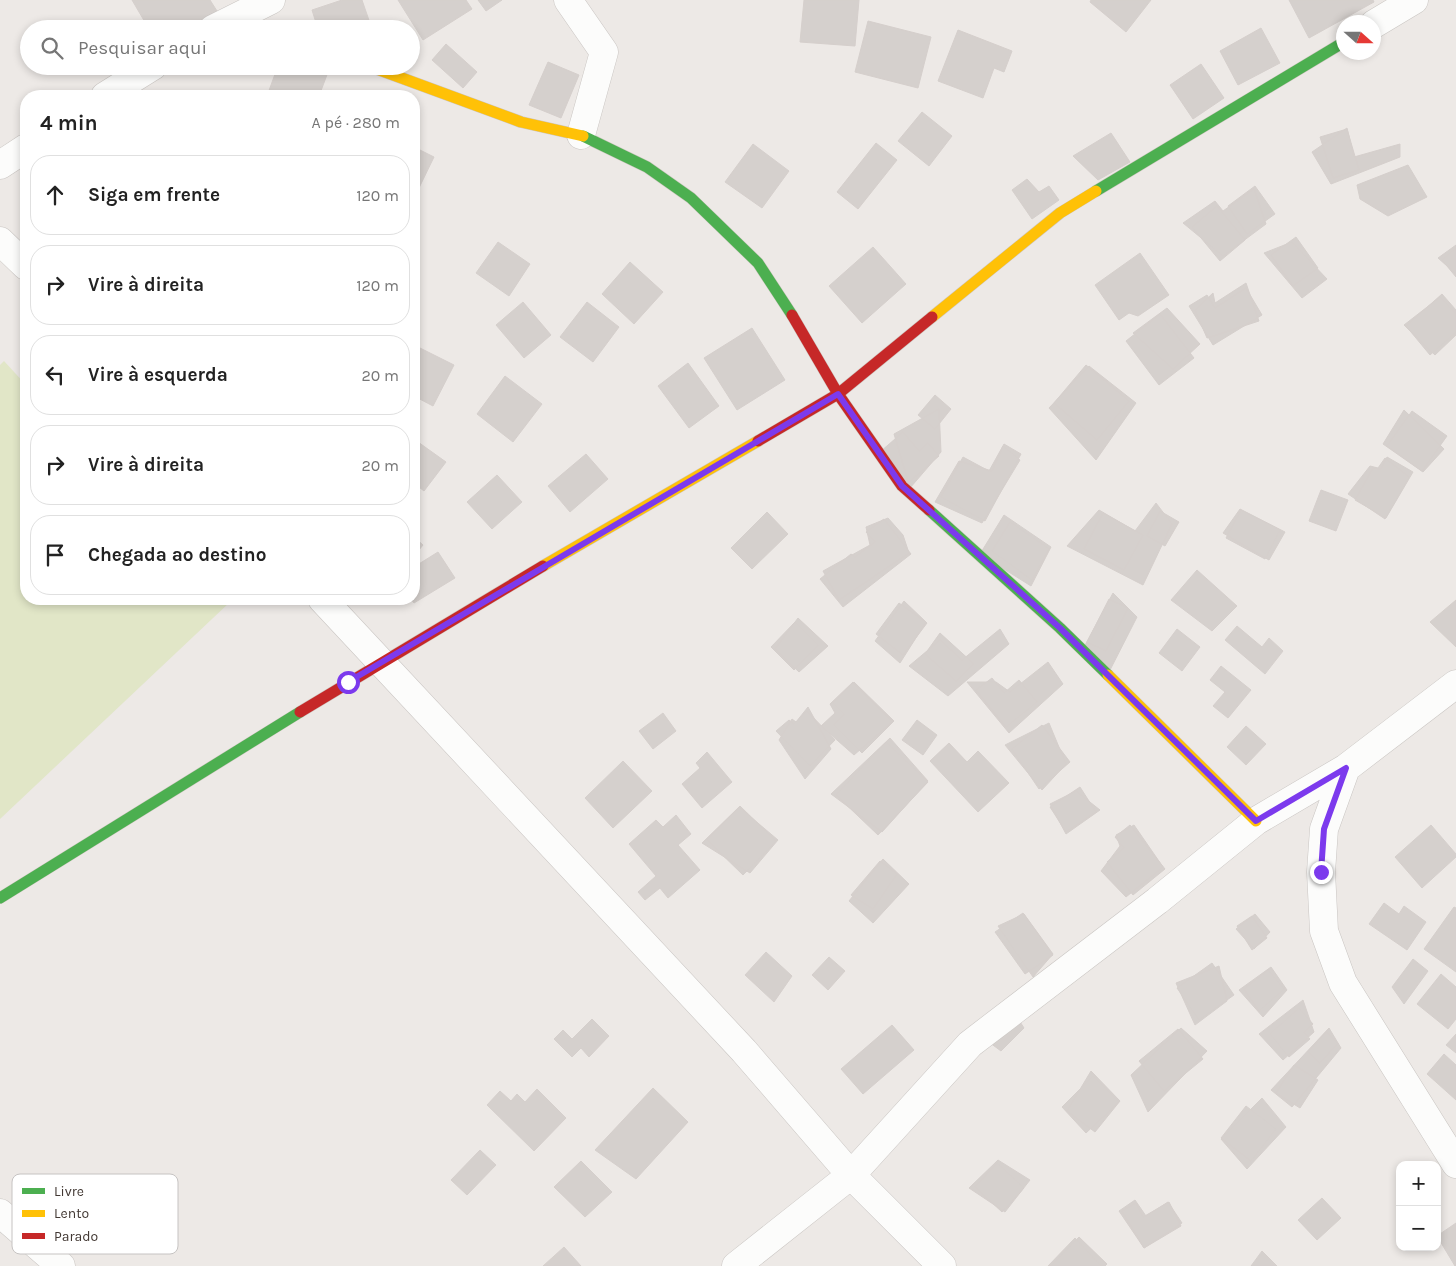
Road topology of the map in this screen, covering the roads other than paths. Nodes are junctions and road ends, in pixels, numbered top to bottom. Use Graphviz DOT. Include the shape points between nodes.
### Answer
graph roads {
  1 [pos="272,0"];
  2 [pos="568,0"];
  3 [pos="1414,0"];
  4 [pos="238,20"];
  5 [pos="1381,20"];
  6 [pos="1336,47"];
  7 [pos="139,75"];
  8 [pos="393,75"];
  9 [pos="115,90"];
  10 [pos="581,135"];
  11 [pos="20,152"];
  12 [pos="0,165"];
  13 [pos="0,241"];
  14 [pos="20,260"];
  15 [pos="838,394"];
  16 [pos="328,605"];
  17 [pos="380,662"];
  18 [pos="1456,684"];
  19 [pos="1346,768"];
  20 [pos="1256,821"];
  21 [pos="0,898"];
  22 [pos="1456,1164"];
  23 [pos="851,1175"];
  24 [pos="0,1213"];
  25 [pos="12,1223"];
  26 [pos="47,1254"];
  27 [pos="61,1266"];
  28 [pos="736,1266"];
  29 [pos="942,1266"];
  1 -- 4 [label="street"];
  2 -- 10 [label="street" via="604,52"];
  3 -- 5 [label="street"];
  6 -- 15 [label="street" via="1060,213"];
  7 -- 9 [label="street"];
  8 -- 10 [label="street" via="521,122"];
  10 -- 15 [label="street" via="647,167 691,198 758,263"];
  11 -- 12 [label="street"];
  13 -- 14 [label="street"];
  15 -- 17 [label="street"];
  15 -- 20 [label="street" via="902,486 1060,628"];
  16 -- 17 [label="street"];
  17 -- 21 [label="street"];
  17 -- 23 [label="street" via="744,1051"];
  18 -- 19 [label="street"];
  19 -- 20 [label="street"];
  19 -- 22 [label="street" via="1324,829 1321,872 1324,931 1343,983"];
  20 -- 23 [label="street" via="970,1044"];
  23 -- 28 [label="street"];
  23 -- 29 [label="street"];
  24 -- 25 [label="street"];
  26 -- 27 [label="street"];
}
